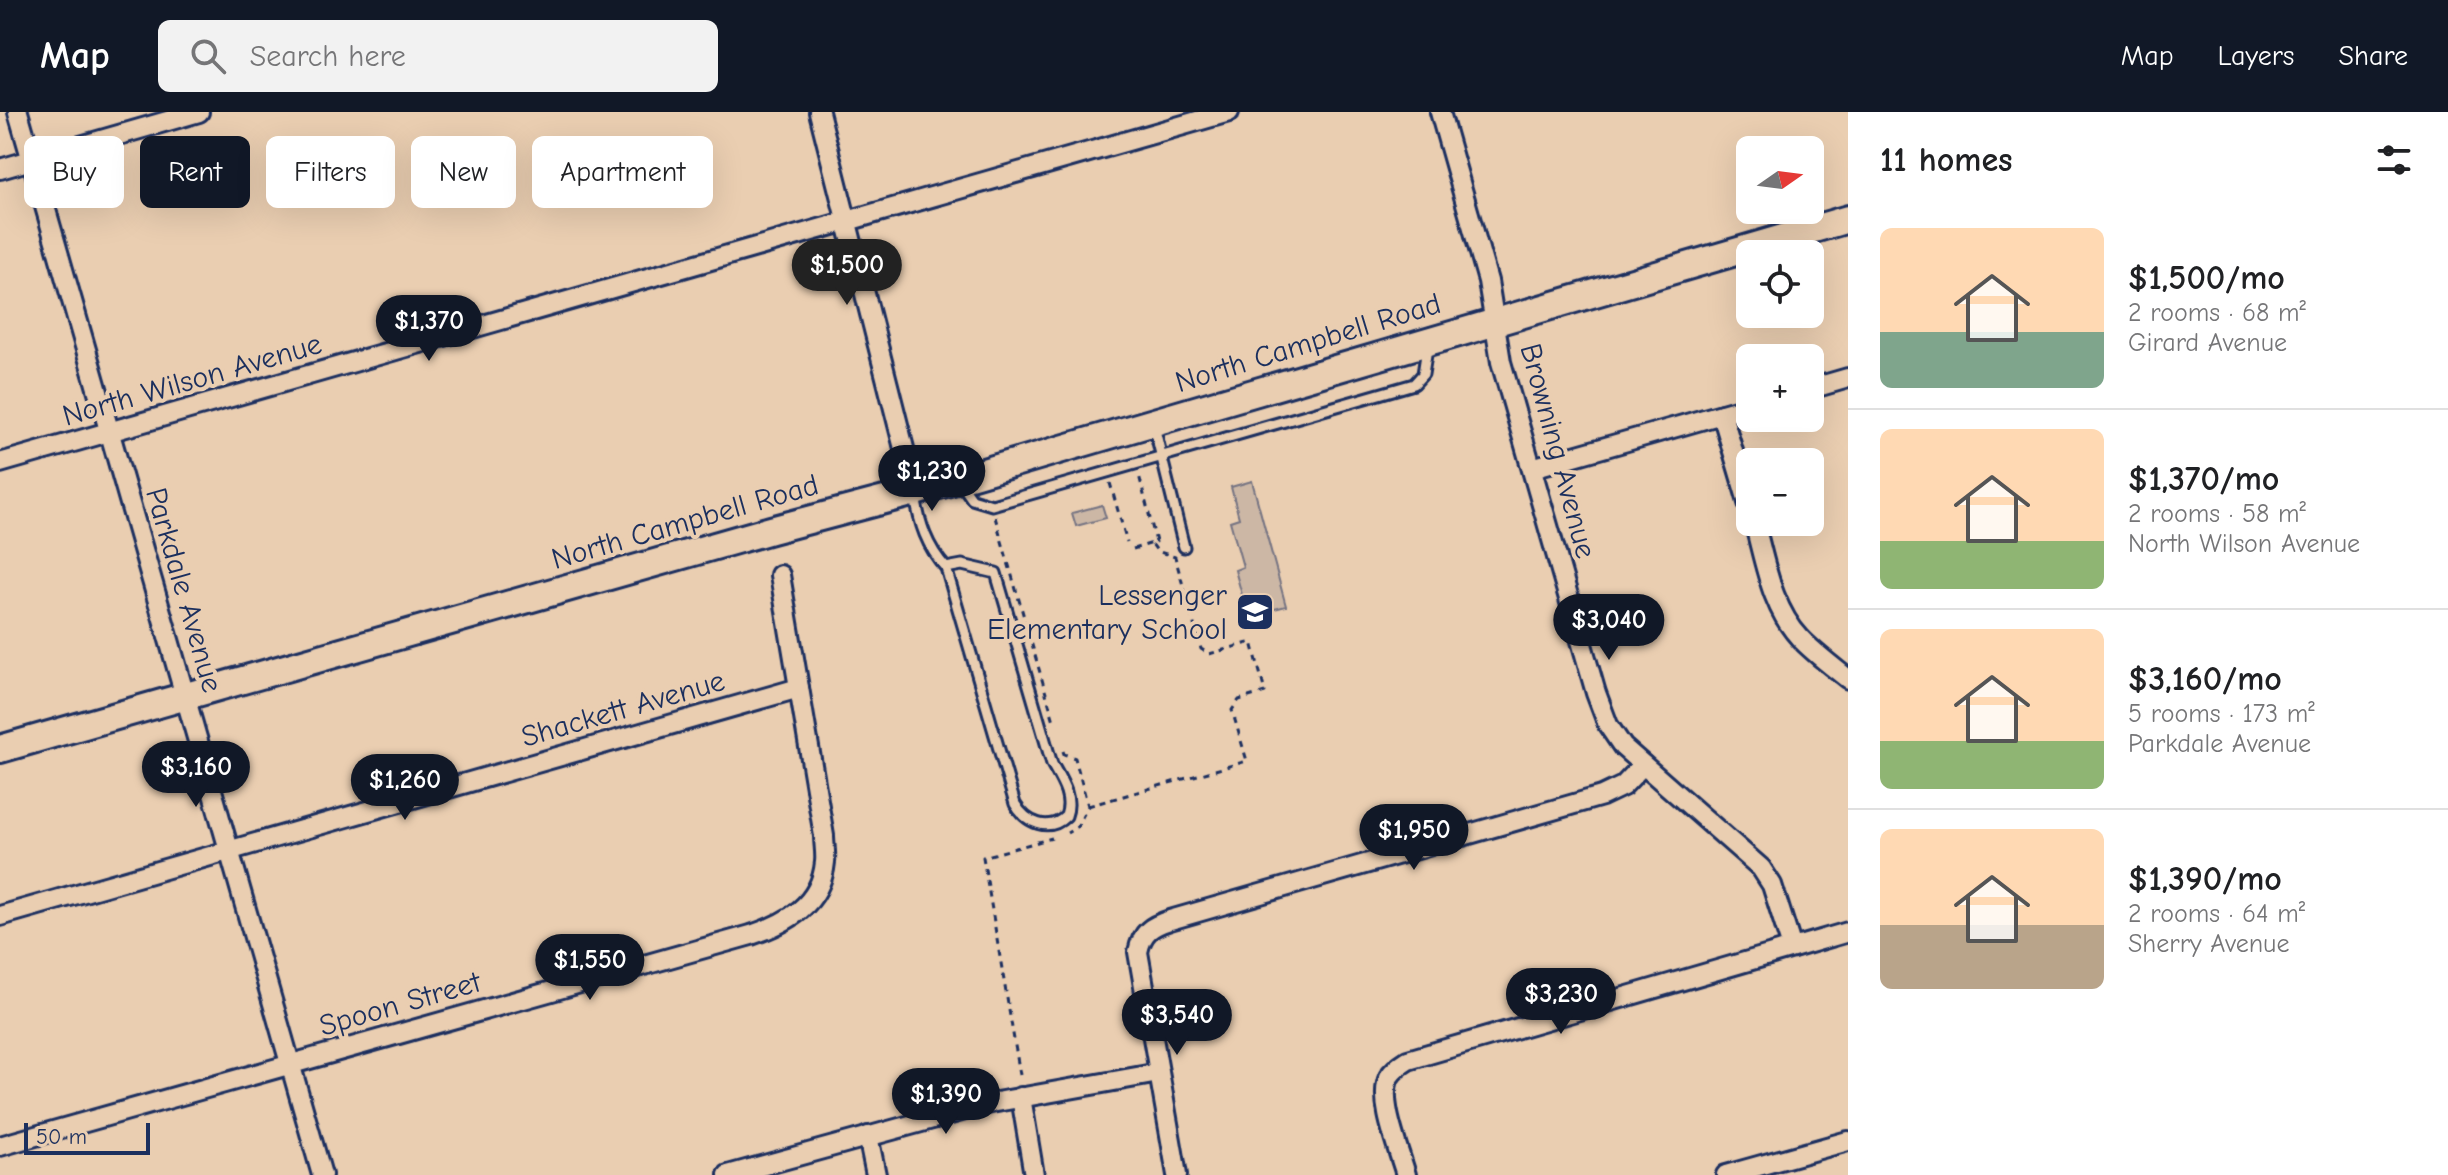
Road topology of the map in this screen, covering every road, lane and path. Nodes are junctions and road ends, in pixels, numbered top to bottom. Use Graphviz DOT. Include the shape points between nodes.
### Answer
graph roads {
  1 [pos="18,112"];
  2 [pos="199,112"];
  3 [pos="819,112"];
  4 [pos="1229,112"];
  5 [pos="1440,112"];
  6 [pos="24,136"];
  7 [pos="115,136"];
  8 [pos="24,162"];
  9 [pos="0,169"];
  10 [pos="45,208"];
  11 [pos="1848,219"];
  12 [pos="847,222"];
  13 [pos="1496,321"];
  14 [pos="1428,340"];
  15 [pos="1848,378"];
  16 [pos="1824,385"];
  17 [pos="1736,410"];
  18 [pos="1722,414"];
  19 [pos="1154,423"];
  20 [pos="110,432"];
  21 [pos="1161,456"];
  22 [pos="1736,462"];
  23 [pos="0,463"];
  24 [pos="1532,468"];
  25 [pos="1138,471"];
  26 [pos="958,479"];
  27 [pos="1109,479"];
  28 [pos="915,492"];
  29 [pos="994,513"];
  30 [pos="1758,536"];
  31 [pos="1127,542"];
  32 [pos="1152,544"];
  33 [pos="1184,547"];
  34 [pos="1133,549"];
  35 [pos="946,568"];
  36 [pos="780,575"];
  37 [pos="1848,679"];
  38 [pos="799,688"];
  39 [pos="185,696"];
  40 [pos="1055,724"];
  41 [pos="1060,739"];
  42 [pos="0,749"];
  43 [pos="1643,765"];
  44 [pos="1088,806"];
  45 [pos="1067,833"];
  46 [pos="1053,838"];
  47 [pos="230,850"];
  48 [pos="0,916"];
  49 [pos="1848,932"];
  50 [pos="1792,948"];
  51 [pos="290,1063"];
  52 [pos="1159,1073"];
  53 [pos="1020,1075"];
  54 [pos="1021,1097"];
  55 [pos="868,1136"];
  56 [pos="1848,1141"];
  57 [pos="0,1146"];
  58 [pos="322,1175"];
  59 [pos="728,1175"];
  60 [pos="876,1175"];
  61 [pos="1034,1175"];
  62 [pos="1177,1175"];
  63 [pos="1406,1175"];
  64 [pos="1726,1175"];
  1 -- 6 [label="street, Parkdale Avenue"];
  2 -- 7 [label="street"];
  3 -- 12 [label="street"];
  4 -- 12 [label="street, North Wilson Avenue"];
  5 -- 13 [label="street, Browning Avenue"];
  8 -- 9 [label="street"];
  10 -- 20 [label="street, Parkdale Avenue"];
  11 -- 13 [label="street, North Campbell Road"];
  12 -- 20 [label="street, North Wilson Avenue"];
  12 -- 28 [label="street"];
  13 -- 14 [label="street, North Campbell Road"];
  13 -- 24 [label="street, Browning Avenue" via="1501,362"];
  14 -- 19 [label="street, North Campbell Road"];
  14 -- 21 [label="lane" via="1423,374 1414,384"];
  15 -- 16 [label="street"];
  17 -- 18 [label="street"];
  18 -- 22 [label="street"];
  18 -- 24 [label="street"];
  19 -- 21 [label="lane"];
  19 -- 26 [label="street, North Campbell Road"];
  20 -- 23 [label="street, North Wilson Avenue"];
  20 -- 39 [label="street, Parkdale Avenue"];
  21 -- 26 [label="lane" via="992,505 972,499"];
  21 -- 33 [label="lane"];
  24 -- 43 [label="street, Browning Avenue" via="1603,713 1613,735"];
  25 -- 32 [label="path" via="1156,542"];
  26 -- 28 [label="street, North Campbell Road"];
  27 -- 31 [label="path"];
  28 -- 35 [label="lane" via="928,544"];
  28 -- 39 [label="street, North Campbell Road"];
  29 -- 40 [label="path"];
  30 -- 37 [label="street" via="1783,614 1799,637"];
  32 -- 34 [label="path"];
  32 -- 44 [label="path" via="1175,557 1201,649 1209,654 1252,642 1265,692 1239,700 1232,710 1247,761"];
  35 -- 35 [label="lane" via="1015,804 1026,818 1054,825 1066,816 1069,801 1052,764 996,573 962,565"];
  36 -- 38 [label="street, Spoon Street"];
  38 -- 47 [label="street, Shackett Avenue"];
  38 -- 51 [label="street, Spoon Street" via="825,862 820,883 796,916 751,935"];
  39 -- 42 [label="street, North Campbell Road"];
  39 -- 47 [label="street, Parkdale Avenue"];
  41 -- 44 [label="path" via="1064,754 1075,758"];
  43 -- 50 [label="street, Browning Avenue" via="1761,868 1772,885"];
  43 -- 52 [label="street" via="1623,786 1602,796 1153,926 1138,952"];
  44 -- 45 [label="path" via="1077,827"];
  46 -- 53 [label="path" via="983,857"];
  47 -- 48 [label="street, Shackett Avenue"];
  47 -- 51 [label="street, Parkdale Avenue"];
  49 -- 50 [label="street"];
  50 -- 63 [label="street" via="1408,1060 1388,1079 1385,1096"];
  51 -- 57 [label="street, Spoon Street"];
  51 -- 58 [label="street, Parkdale Avenue"];
  52 -- 54 [label="street"];
  52 -- 62 [label="street"];
  54 -- 55 [label="street"];
  54 -- 61 [label="street"];
  55 -- 59 [label="street"];
  55 -- 60 [label="street"];
  56 -- 64 [label="street"];
}
